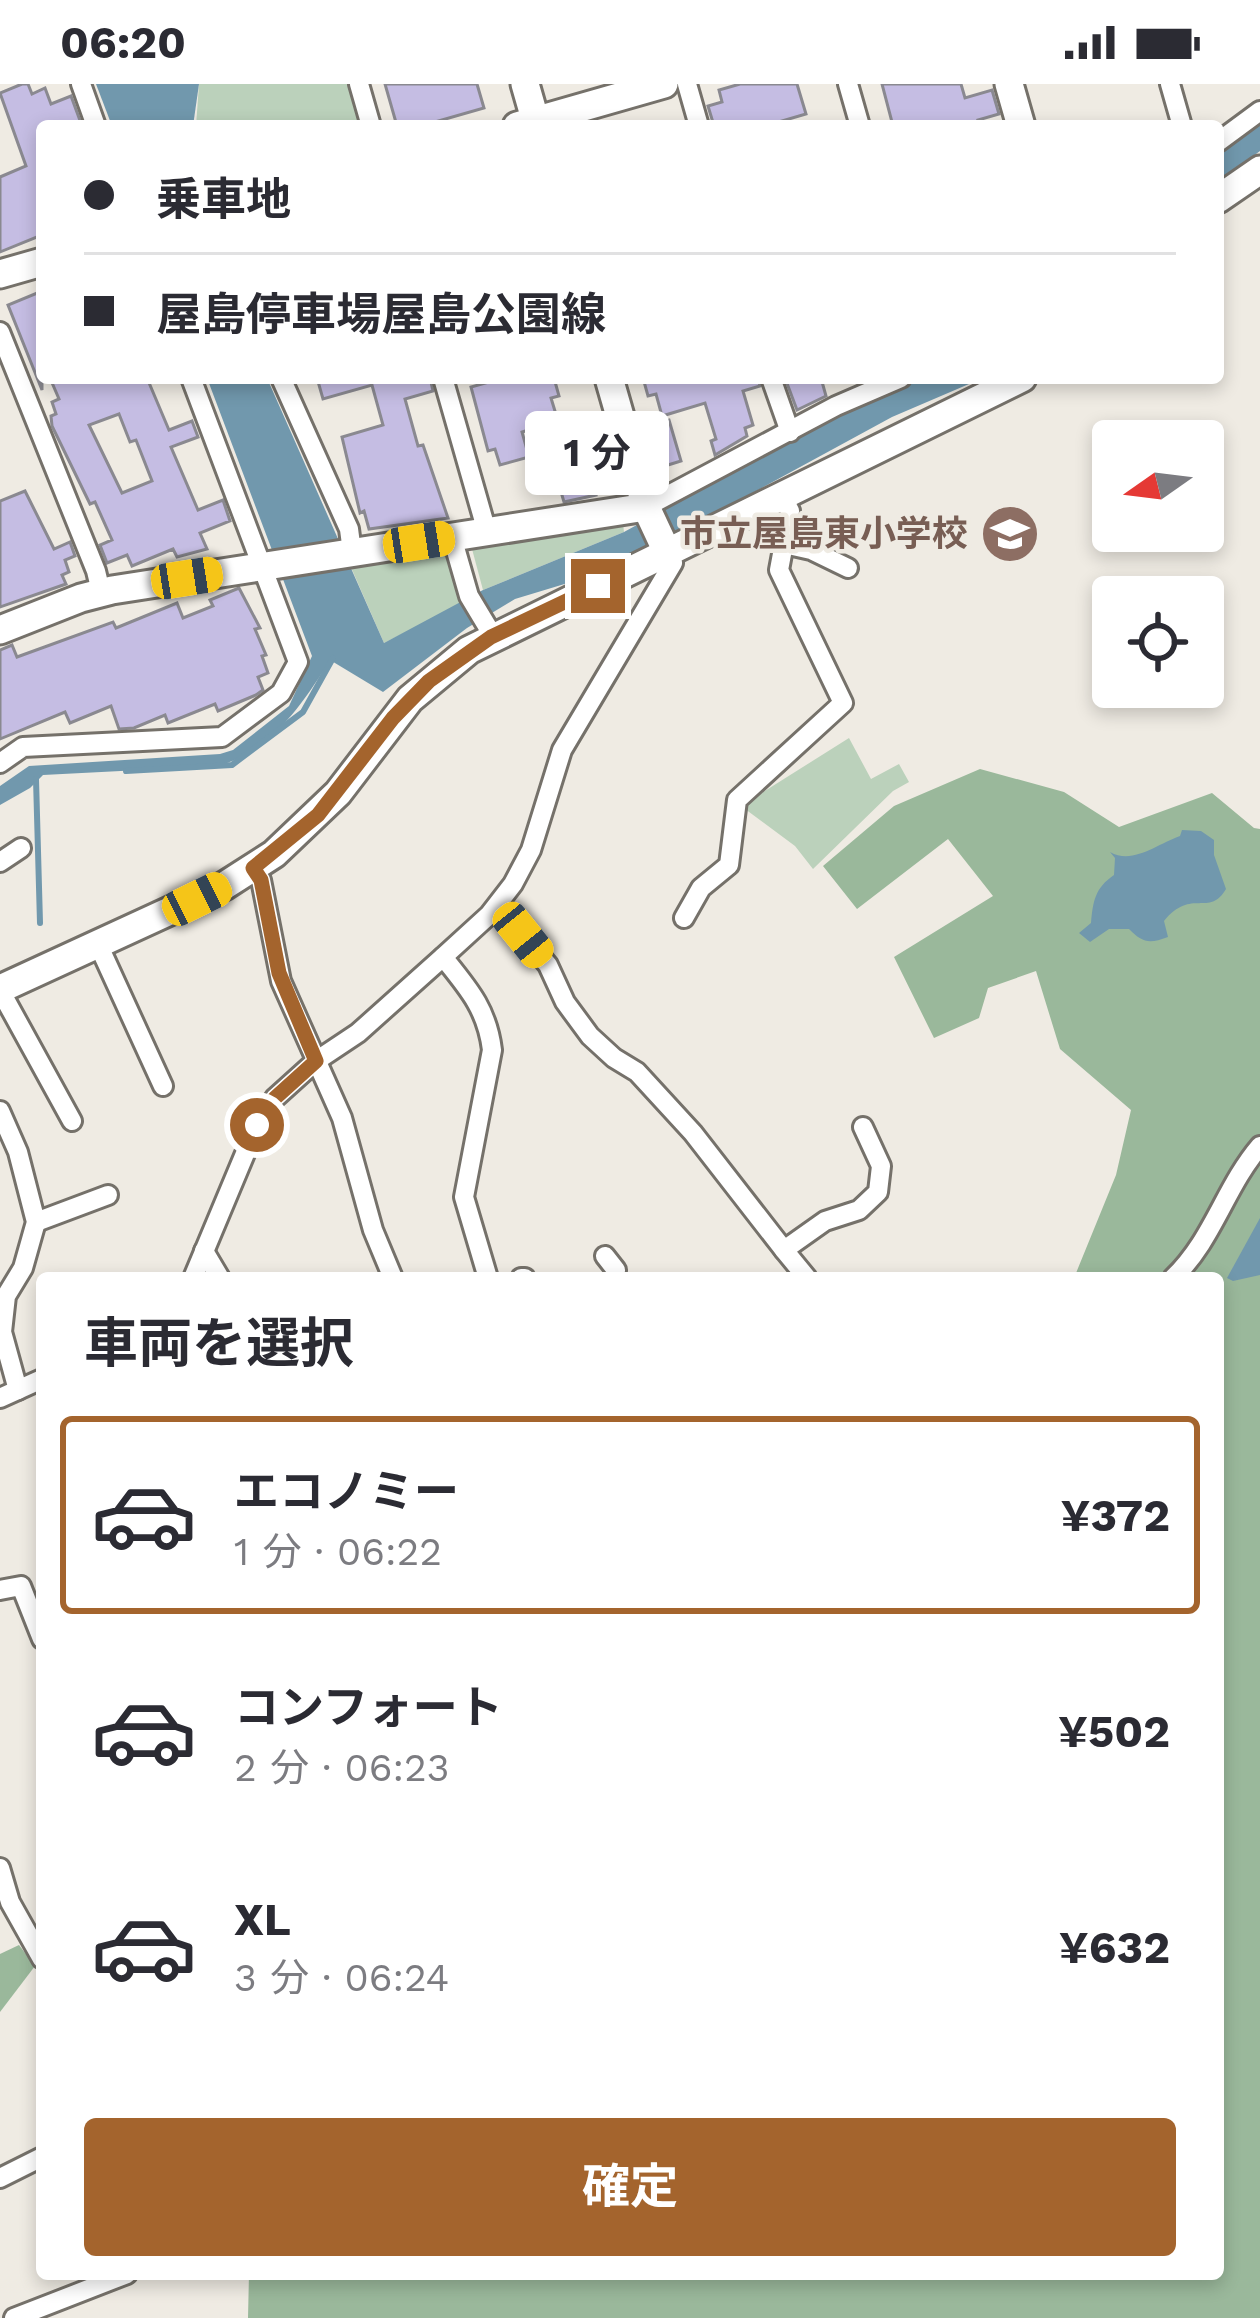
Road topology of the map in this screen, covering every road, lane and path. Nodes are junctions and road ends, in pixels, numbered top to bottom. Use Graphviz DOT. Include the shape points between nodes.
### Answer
graph roads {
  1 [pos="81,84"];
  2 [pos="359,84"];
  3 [pos="525,84"];
  4 [pos="664,84"];
  5 [pos="687,84"];
  6 [pos="848,84"];
  7 [pos="1009,84"];
  8 [pos="1170,84"];
  9 [pos="1260,111"];
  10 [pos="95,120"];
  11 [pos="369,120"];
  12 [pos="530,120"];
  13 [pos="543,120"];
  14 [pos="697,120"];
  15 [pos="858,120"];
  16 [pos="1019,120"];
  17 [pos="1180,120"];
  18 [pos="1224,138"];
  19 [pos="1260,170"];
  20 [pos="1224,195"];
  21 [pos="36,264"];
  22 [pos="0,274"];
  23 [pos="0,332"];
  24 [pos="194,384"];
  25 [pos="284,384"];
  26 [pos="445,384"];
  27 [pos="611,384"];
  28 [pos="773,384"];
  29 [pos="889,384"];
  30 [pos="1010,384"];
  31 [pos="790,432"];
  32 [pos="782,496"];
  33 [pos="646,507"];
  34 [pos="488,532"];
  35 [pos="452,537"];
  36 [pos="784,544"];
  37 [pos="667,552"];
  38 [pos="348,553"];
  39 [pos="269,565"];
  40 [pos="848,568"];
  41 [pos="101,592"];
  42 [pos="489,629"];
  43 [pos="0,630"];
  44 [pos="0,764"];
  45 [pos="21,848"];
  46 [pos="0,862"];
  47 [pos="253,868"];
  48 [pos="498,905"];
  49 [pos="684,918"];
  50 [pos="98,944"];
  51 [pos="443,957"];
  52 [pos="0,989"];
  53 [pos="316,1061"];
  54 [pos="163,1086"];
  55 [pos="0,1111"];
  56 [pos="72,1121"];
  57 [pos="863,1127"];
  58 [pos="1260,1146"];
  59 [pos="108,1195"];
  60 [pos="35,1222"];
  61 [pos="784,1250"];
  62 [pos="205,1251"];
  63 [pos="605,1256"];
  64 [pos="196,1272"];
  65 [pos="217,1272"];
  66 [pos="390,1272"];
  67 [pos="486,1272"];
  68 [pos="616,1272"];
  69 [pos="802,1272"];
  70 [pos="1179,1272"];
  71 [pos="3,1296"];
  72 [pos="36,1381"];
  73 [pos="9,1394"];
  74 [pos="0,1590"];
  75 [pos="36,1625"];
  76 [pos="0,1868"];
  77 [pos="36,1948"];
  78 [pos="36,2160"];
  79 [pos="0,2178"];
  80 [pos="112,2280"];
  81 [pos="14,2318"];
  1 -- 10 [label="street"];
  2 -- 11 [label="street"];
  3 -- 12 [label="main road"];
  4 -- 13 [label="main road"];
  5 -- 14 [label="street"];
  6 -- 15 [label="street"];
  7 -- 16 [label="main road"];
  8 -- 17 [label="street"];
  9 -- 18 [label="street"];
  19 -- 20 [label="main road"];
  21 -- 22 [label="main road"];
  23 -- 41 [label="street"];
  24 -- 39 [label="street"];
  25 -- 38 [label="street" via="349,529"];
  26 -- 34 [label="street"];
  27 -- 33 [label="main road"];
  28 -- 31 [label="street"];
  29 -- 31 [label="street"];
  30 -- 32 [label="main road"];
  31 -- 33 [label="street"];
  32 -- 36 [label="street" via="790,511"];
  32 -- 37 [label="main road"];
  33 -- 34 [label="main road"];
  33 -- 37 [label="main road"];
  34 -- 35 [label="main road"];
  35 -- 38 [label="main road"];
  35 -- 42 [label="street" via="469,596"];
  36 -- 40 [label="street"];
  36 -- 49 [label="street" via="779,570 843,703 737,800 729,865 700,888"];
  37 -- 42 [label="main road"];
  37 -- 48 [label="street" via="673,563 562,750 531,850"];
  38 -- 39 [label="main road"];
  39 -- 41 [label="main road"];
  39 -- 44 [label="street" via="298,662 281,693 222,737 23,747"];
  41 -- 43 [label="main road"];
  42 -- 47 [label="main road" via="410,699 318,815"];
  45 -- 46 [label="street"];
  47 -- 50 [label="main road"];
  47 -- 53 [label="street" via="281,981"];
  48 -- 51 [label="street"];
  48 -- 61 [label="street" via="548,965 590,1036 638,1072 693,1132"];
  50 -- 52 [label="main road"];
  50 -- 54 [label="street"];
  51 -- 53 [label="street"];
  51 -- 67 [label="street" via="489,1026 492,1050 464,1197"];
  52 -- 56 [label="street"];
  53 -- 62 [label="street" via="265,1111"];
  53 -- 66 [label="street"];
  55 -- 60 [label="street"];
  57 -- 61 [label="street" via="880,1166 878,1192"];
  58 -- 70 [label="street"];
  59 -- 60 [label="street"];
  60 -- 71 [label="street" via="26,1260"];
  61 -- 69 [label="street"];
  62 -- 64 [label="street"];
  62 -- 65 [label="street"];
  63 -- 68 [label="street"];
  71 -- 73 [label="street"];
  72 -- 73 [label="street"];
  74 -- 75 [label="street" via="20,1586"];
  76 -- 77 [label="street"];
  78 -- 79 [label="street"];
  80 -- 81 [label="street"];
}
